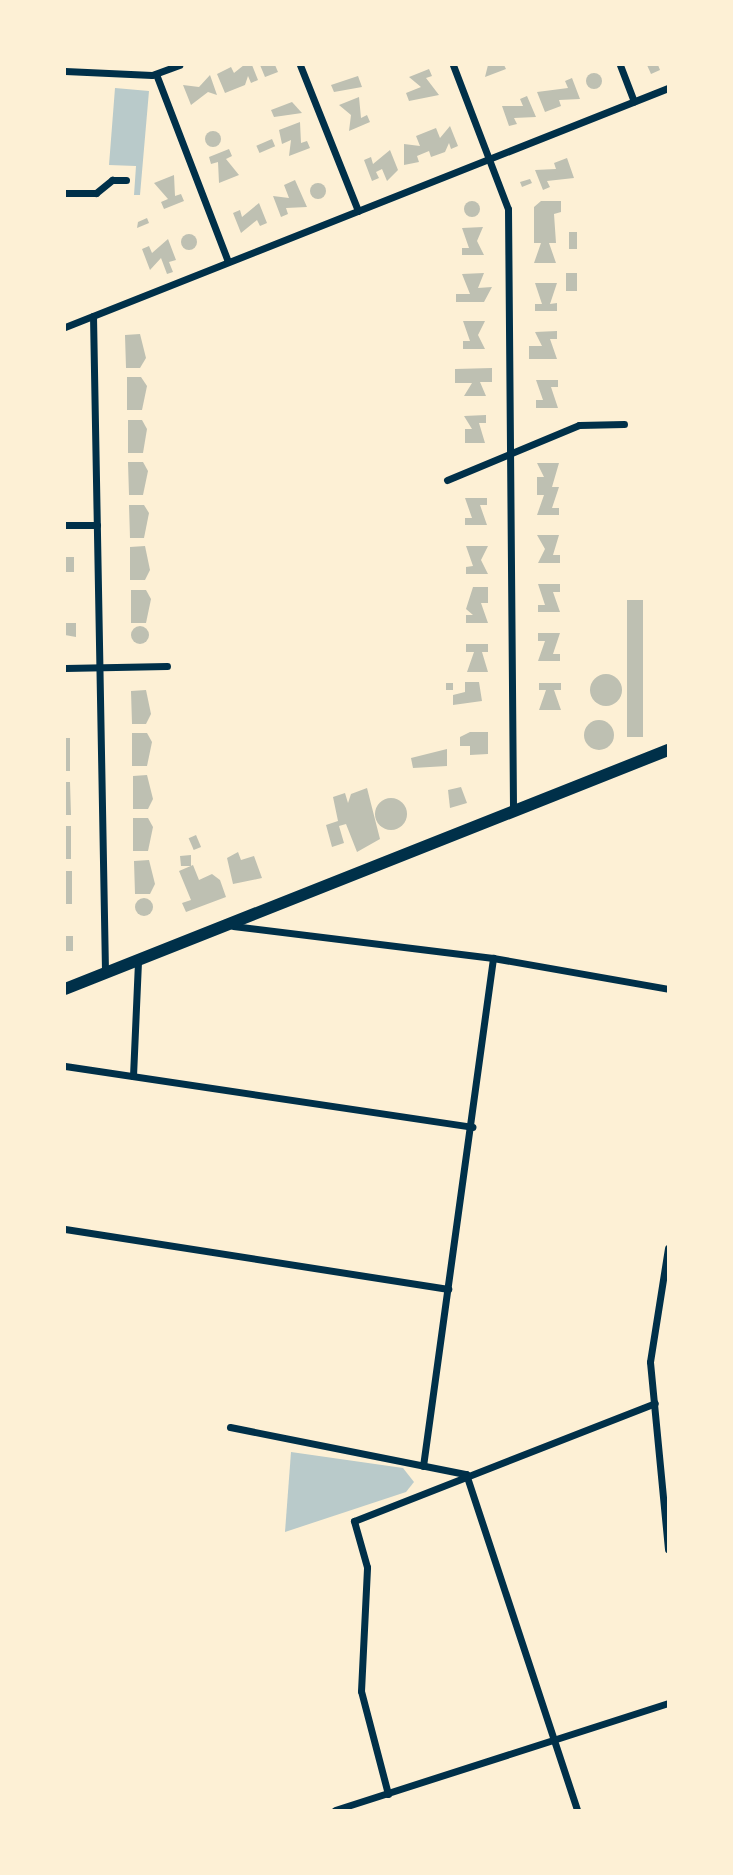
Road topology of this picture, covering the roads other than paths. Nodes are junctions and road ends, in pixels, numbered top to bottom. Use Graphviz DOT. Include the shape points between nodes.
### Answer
graph roads {
  1 [pos="179,65"];
  2 [pos="300,65"];
  3 [pos="453,65"];
  4 [pos="620,65"];
  5 [pos="82,68"];
  6 [pos="65,71"];
  7 [pos="156,74"];
  8 [pos="668,88"];
  9 [pos="634,101"];
  10 [pos="489,159"];
  11 [pos="126,180"];
  12 [pos="65,193"];
  13 [pos="358,211"];
  14 [pos="228,262"];
  15 [pos="93,316"];
  16 [pos="65,327"];
  17 [pos="624,424"];
  18 [pos="510,454"];
  19 [pos="447,480"];
  20 [pos="97,524"];
  21 [pos="65,525"];
  22 [pos="167,666"];
  23 [pos="100,667"];
  24 [pos="65,668"];
  25 [pos="668,750"];
  26 [pos="513,811"];
  27 [pos="226,925"];
  28 [pos="493,958"];
  29 [pos="138,960"];
  30 [pos="105,972"];
  31 [pos="65,989"];
  32 [pos="668,989"];
  33 [pos="65,1066"];
  34 [pos="133,1076"];
  35 [pos="472,1127"];
  36 [pos="65,1229"];
  37 [pos="668,1248"];
  38 [pos="447,1289"];
  39 [pos="655,1403"];
  40 [pos="230,1427"];
  41 [pos="423,1466"];
  42 [pos="466,1474"];
  43 [pos="668,1549"];
  44 [pos="668,1703"];
  45 [pos="554,1740"];
  46 [pos="388,1794"];
  47 [pos="335,1810"];
  48 [pos="577,1810"];
  1 -- 7 [label="street"];
  2 -- 13 [label="street"];
  3 -- 10 [label="street"];
  4 -- 9 [label="street"];
  5 -- 6 [label="street"];
  5 -- 7 [label="street"];
  7 -- 14 [label="street"];
  8 -- 9 [label="street"];
  9 -- 10 [label="street"];
  10 -- 13 [label="street"];
  10 -- 18 [label="street" via="508,209"];
  11 -- 12 [label="street" via="112,180 96,193"];
  13 -- 14 [label="street"];
  14 -- 15 [label="street"];
  15 -- 16 [label="street"];
  15 -- 20 [label="street"];
  17 -- 18 [label="street" via="579,425"];
  18 -- 19 [label="street"];
  18 -- 26 [label="street"];
  20 -- 21 [label="street"];
  20 -- 23 [label="street"];
  22 -- 23 [label="street"];
  23 -- 24 [label="street"];
  23 -- 30 [label="street"];
  25 -- 26 [label="main road"];
  26 -- 27 [label="main road"];
  27 -- 28 [label="street"];
  27 -- 29 [label="main road"];
  28 -- 32 [label="street"];
  28 -- 35 [label="street"];
  29 -- 30 [label="main road"];
  29 -- 34 [label="street"];
  30 -- 31 [label="main road"];
  33 -- 34 [label="street"];
  34 -- 35 [label="street"];
  35 -- 38 [label="street"];
  36 -- 38 [label="street"];
  37 -- 39 [label="street" via="652,1343"];
  38 -- 41 [label="street"];
  39 -- 42 [label="street"];
  39 -- 43 [label="street"];
  40 -- 41 [label="street"];
  41 -- 42 [label="street"];
  42 -- 45 [label="street"];
  42 -- 46 [label="street" via="438,1492 354,1521 367,1567 361,1691"];
  44 -- 45 [label="street"];
  45 -- 46 [label="street"];
  45 -- 48 [label="street"];
  46 -- 47 [label="street"];
}
